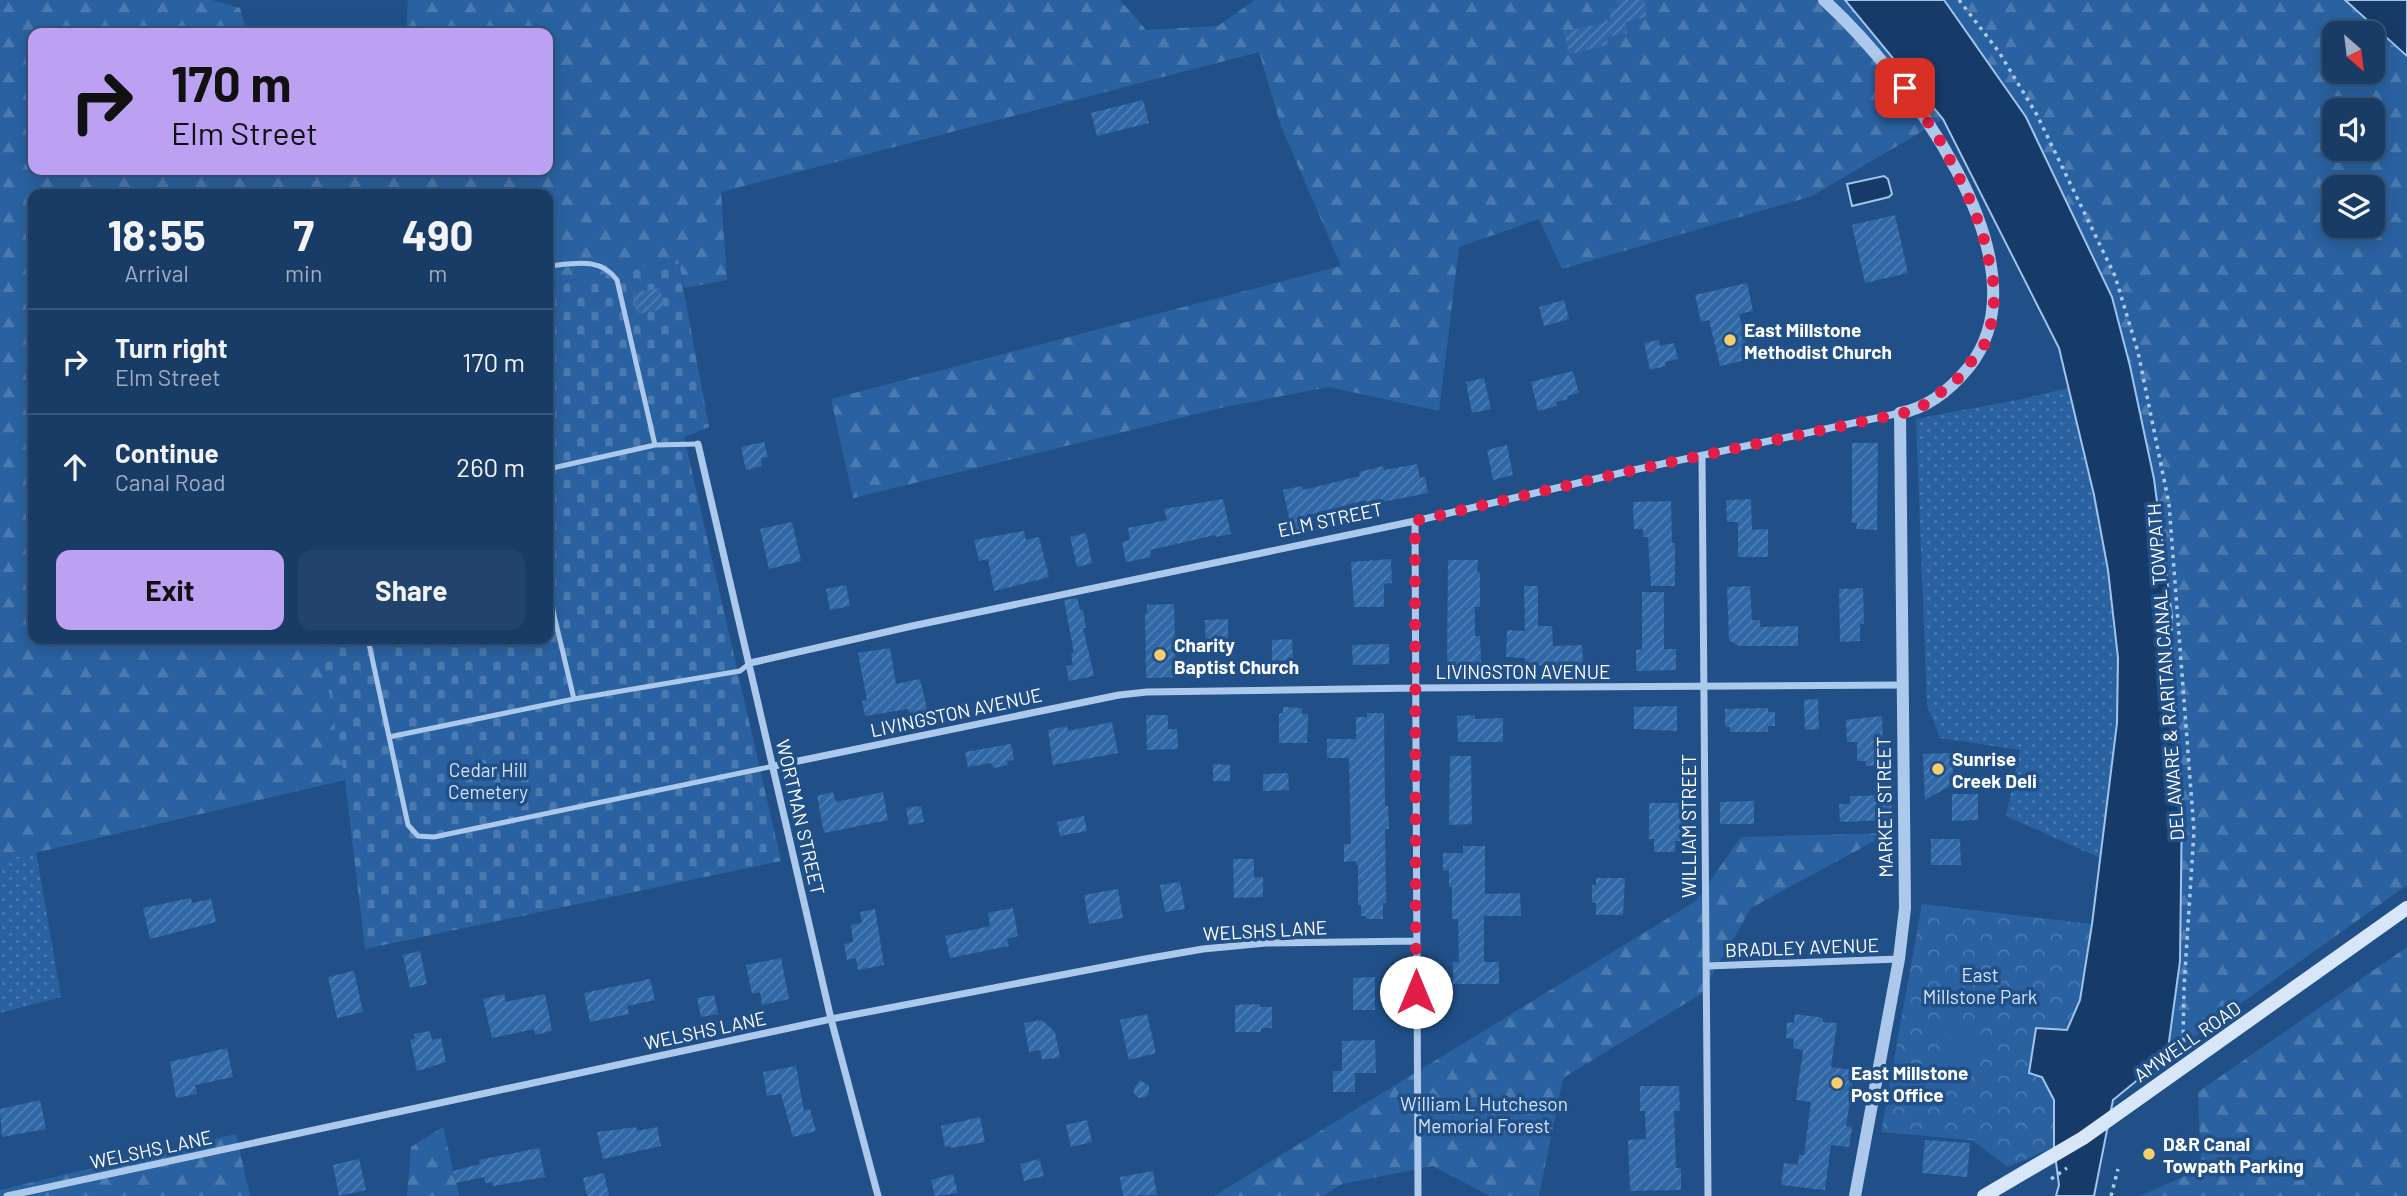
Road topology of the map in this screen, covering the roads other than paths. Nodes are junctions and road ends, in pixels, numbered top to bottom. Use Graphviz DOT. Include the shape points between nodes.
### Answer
graph roads {
  1 [pos="1824,0"];
  2 [pos="553,266"];
  3 [pos="1900,413"];
  4 [pos="698,444"];
  5 [pos="655,445"];
  6 [pos="1702,456"];
  7 [pos="553,468"];
  8 [pos="1415,521"];
  9 [pos="553,611"];
  10 [pos="369,644"];
  11 [pos="750,663"];
  12 [pos="1703,685"];
  13 [pos="1902,685"];
  14 [pos="1415,688"];
  15 [pos="574,699"];
  16 [pos="389,737"];
  17 [pos="774,766"];
  18 [pos="2407,908"];
  19 [pos="1416,940"];
  20 [pos="1899,959"];
  21 [pos="1707,966"];
  22 [pos="831,1019"];
  23 [pos="8,1196"];
  24 [pos="878,1196"];
  25 [pos="1418,1196"];
  26 [pos="1708,1196"];
  27 [pos="1855,1196"];
  28 [pos="1984,1196"];
  1 -- 3 [label="street, ELM STREET" via="1876,54 1938,137 1982,231 1993,279 1994,308 1984,345 1956,381 1917,410"];
  2 -- 5 [label="lane" via="590,263 610,270 617,280"];
  3 -- 6 [label="street, ELM STREET"];
  3 -- 13 [label="street, MARKET STREET"];
  4 -- 5 [label="lane"];
  4 -- 11 [label="street, WORTMAN STREET"];
  5 -- 7 [label="lane"];
  6 -- 8 [label="street, ELM STREET"];
  6 -- 12 [label="street, WILLIAM STREET"];
  8 -- 11 [label="street, ELM STREET"];
  8 -- 14 [label="street"];
  9 -- 15 [label="lane"];
  10 -- 16 [label="lane"];
  11 -- 15 [label="lane" via="740,671"];
  11 -- 17 [label="street, WORTMAN STREET"];
  12 -- 13 [label="street, LIVINGSTON AVENUE"];
  12 -- 14 [label="street, LIVINGSTON AVENUE"];
  12 -- 21 [label="street, WILLIAM STREET"];
  13 -- 20 [label="street, MARKET STREET" via="1905,908"];
  14 -- 17 [label="street, LIVINGSTON AVENUE" via="1119,695"];
  14 -- 19 [label="street"];
  15 -- 16 [label="lane"];
  16 -- 17 [label="lane" via="408,825 418,836 434,837"];
  17 -- 22 [label="street, WORTMAN STREET"];
  18 -- 28 [label="main road, AMWELL ROAD" via="2061,1153"];
  19 -- 22 [label="street, WELSHS LANE" via="1203,949"];
  19 -- 25 [label="street"];
  20 -- 21 [label="street, BRADLEY AVENUE"];
  20 -- 27 [label="street, MARKET STREET"];
  21 -- 26 [label="street, WILLIAM STREET"];
  22 -- 23 [label="street, WELSHS LANE"];
  22 -- 24 [label="street, WORTMAN STREET"];
}
